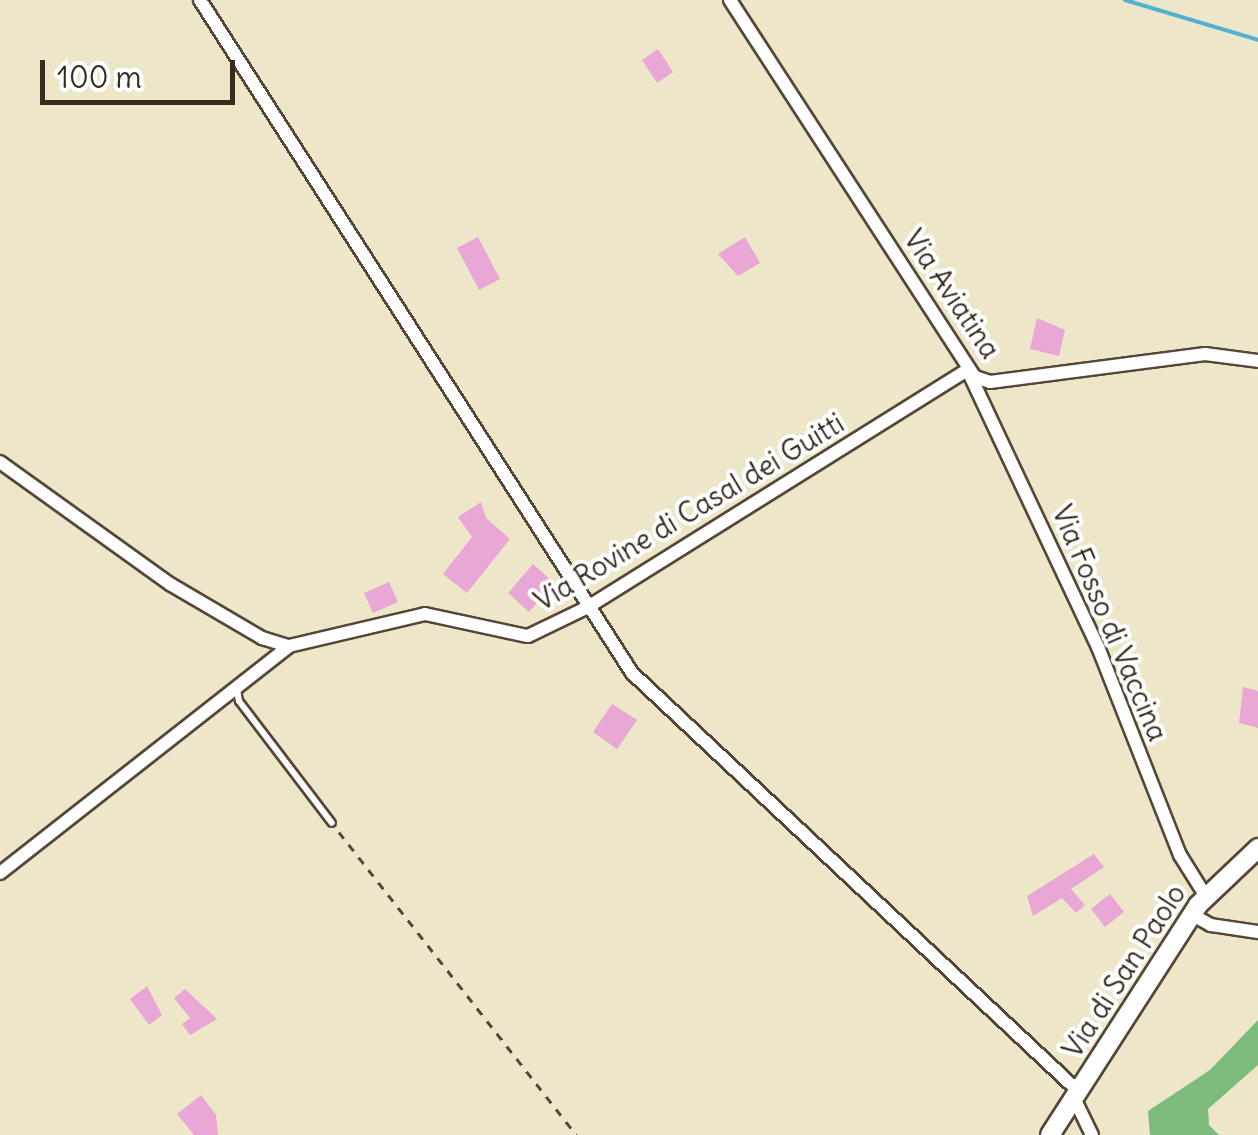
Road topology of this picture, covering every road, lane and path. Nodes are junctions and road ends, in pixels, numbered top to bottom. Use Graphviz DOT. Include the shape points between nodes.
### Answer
graph roads {
  1 [pos="200,0"];
  2 [pos="730,0"];
  3 [pos="1258,361"];
  4 [pos="968,370"];
  5 [pos="0,462"];
  6 [pos="588,607"];
  7 [pos="289,646"];
  8 [pos="236,688"];
  9 [pos="332,823"];
  10 [pos="1258,848"];
  11 [pos="0,872"];
  12 [pos="1206,895"];
  13 [pos="1192,914"];
  14 [pos="1258,932"];
  15 [pos="1076,1095"];
  16 [pos="577,1135"];
  17 [pos="1050,1135"];
  18 [pos="1092,1135"];
  1 -- 6 [label="street"];
  2 -- 4 [label="street, Via Aviatina"];
  3 -- 4 [label="street, Via Aviatina" via="1205,354 990,382"];
  4 -- 6 [label="street, Via Rovine di Casal dei Guitti"];
  4 -- 12 [label="street, Via Fosso di Vaccina" via="1098,646 1180,855"];
  5 -- 7 [label="street" via="170,584 254,634"];
  6 -- 7 [label="street, Via Rovine di Casal dei Guitti" via="528,636 414,615"];
  6 -- 15 [label="street" via="655,700"];
  7 -- 8 [label="street"];
  8 -- 9 [label="lane" via="239,701"];
  8 -- 11 [label="street"];
  9 -- 16 [label="path"];
  10 -- 12 [label="street, Via di San Paolo"];
  12 -- 13 [label="street, Via di San Paolo"];
  13 -- 14 [label="street" via="1211,925"];
  13 -- 15 [label="street, Via di San Paolo"];
  15 -- 17 [label="street, Via di San Paolo"];
  15 -- 18 [label="street"];
}
